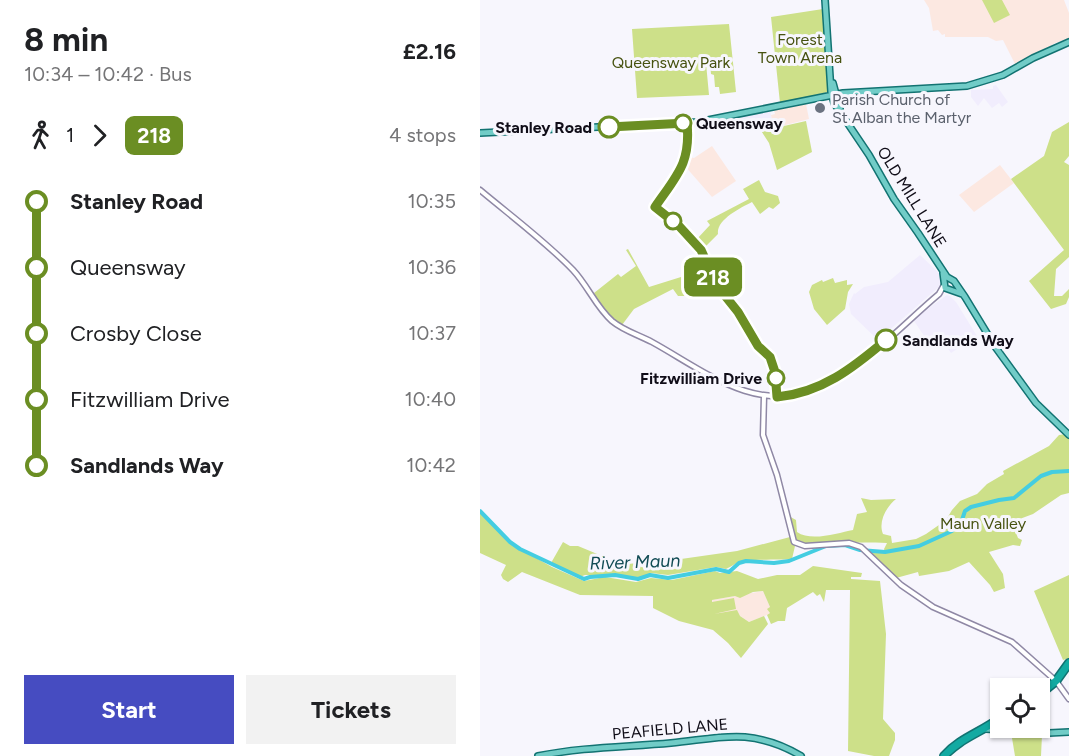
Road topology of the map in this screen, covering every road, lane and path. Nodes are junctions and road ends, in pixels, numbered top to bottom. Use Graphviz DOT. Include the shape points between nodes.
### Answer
graph roads {
  1 [pos="825,0"];
  2 [pos="1069,42"];
  3 [pos="832,82"];
  4 [pos="846,94"];
  5 [pos="834,96"];
  6 [pos="480,133"];
  7 [pos="480,190"];
  8 [pos="949,285"];
  9 [pos="764,396"];
  10 [pos="1069,435"];
  11 [pos="1069,663"];
  12 [pos="1056,681"];
  13 [pos="1050,686"];
  14 [pos="1069,699"];
  15 [pos="990,726"];
  16 [pos="986,729"];
  17 [pos="1069,732"];
  18 [pos="538,756"];
  19 [pos="801,756"];
  20 [pos="944,756"];
  1 -- 3 [label="main road, OLD MILL LANE"];
  2 -- 4 [label="main road" via="990,81"];
  3 -- 4 [label="main road"];
  3 -- 5 [label="main road, OLD MILL LANE"];
  4 -- 5 [label="main road"];
  5 -- 6 [label="main road" via="698,122"];
  5 -- 8 [label="main road, OLD MILL LANE"];
  7 -- 9 [label="street" via="574,271 600,308 622,328 730,387"];
  8 -- 9 [label="street" via="862,360 829,382 793,396"];
  8 -- 10 [label="main road, OLD MILL LANE" via="963,294 1029,395"];
  9 -- 12 [label="street" via="762,435 794,542 805,546 849,543 861,547 926,603 1012,642"];
  11 -- 12 [label="highway"];
  12 -- 13 [label="highway"];
  12 -- 14 [label="street"];
  15 -- 16 [label="highway"];
  16 -- 17 [label="main road"];
  16 -- 20 [label="highway" via="963,739"];
  18 -- 19 [label="main road, PEAFIELD LANE" via="729,737 766,740"];
}
